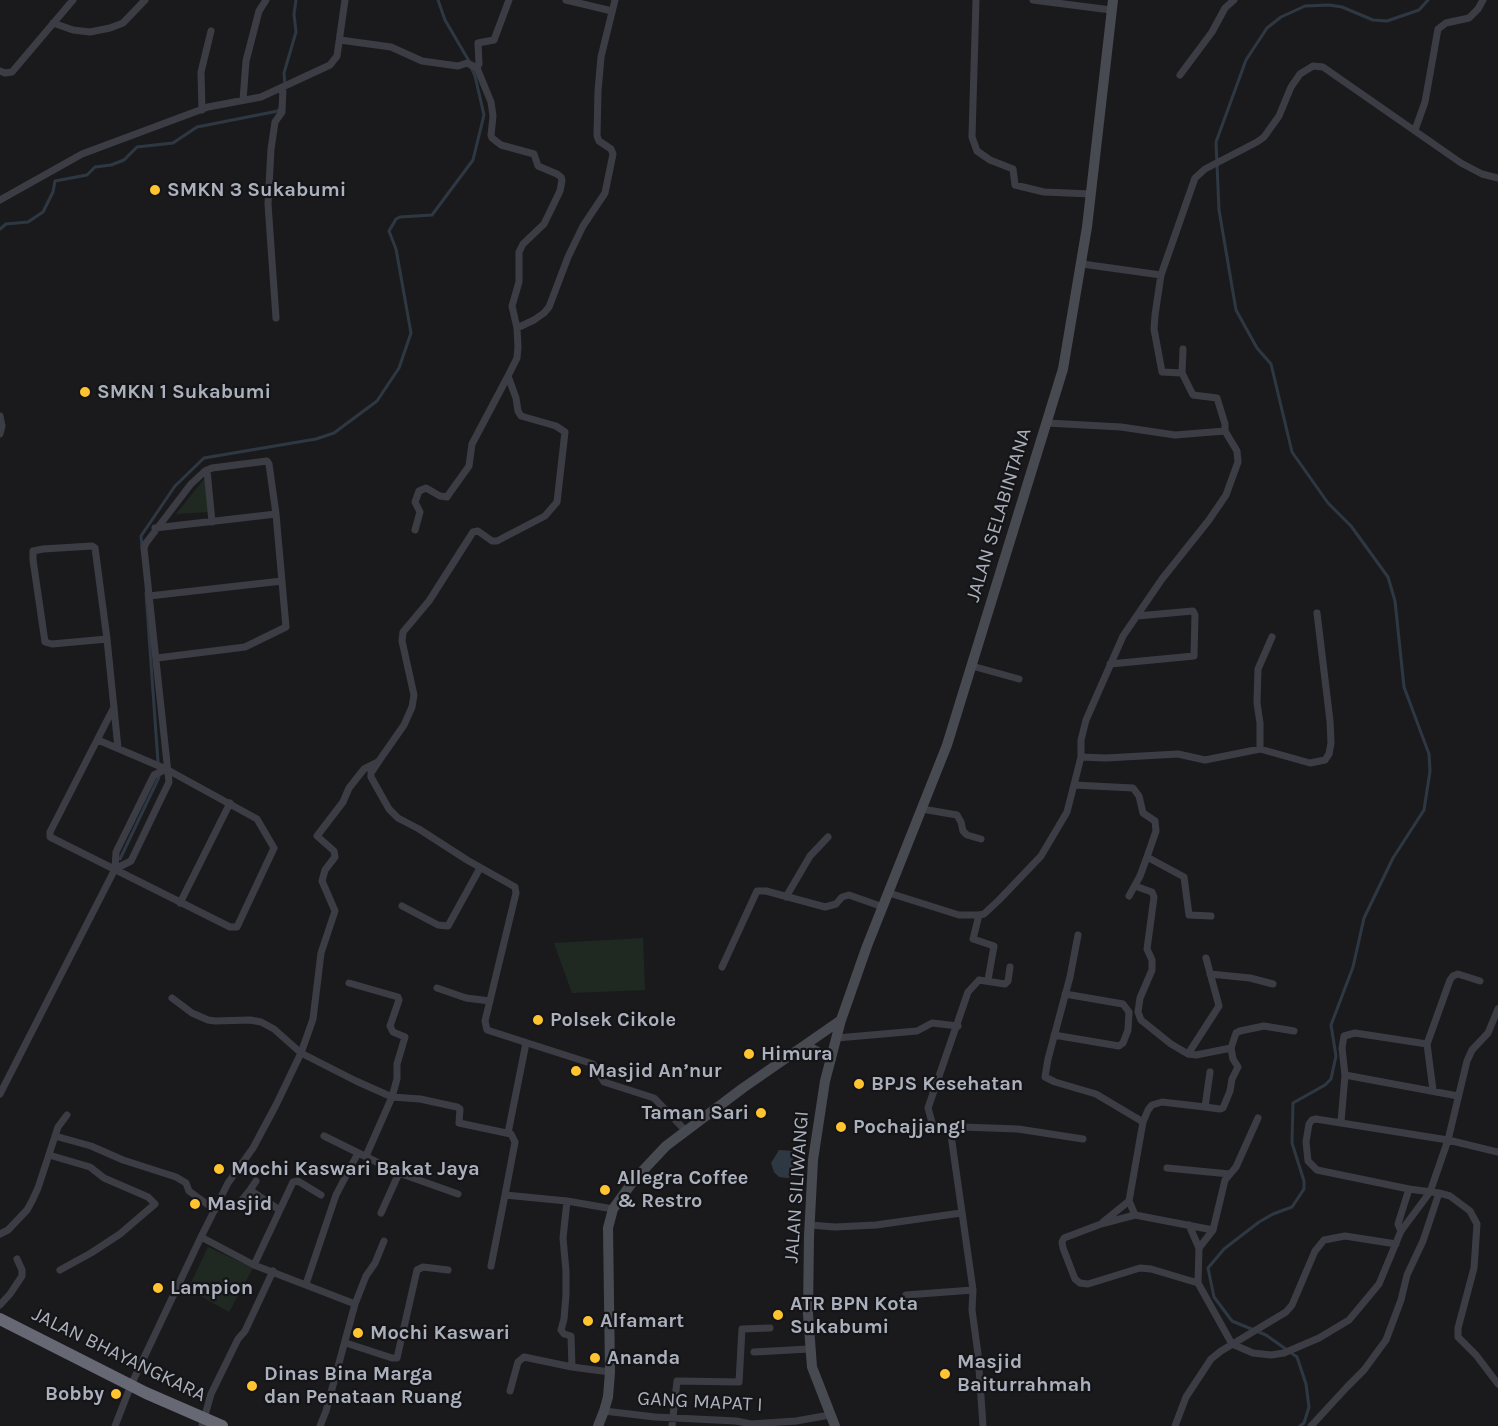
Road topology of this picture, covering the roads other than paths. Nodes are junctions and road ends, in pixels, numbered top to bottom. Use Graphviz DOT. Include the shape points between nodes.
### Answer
graph roads {
  1 [pos="73,0"];
  2 [pos="145,0"];
  3 [pos="266,0"];
  4 [pos="345,0"];
  5 [pos="508,0"];
  6 [pos="566,0"];
  7 [pos="615,0"];
  8 [pos="976,0"];
  9 [pos="1034,0"];
  10 [pos="1234,0"];
  11 [pos="1483,0"];
  12 [pos="1112,5"];
  13 [pos="612,11"];
  14 [pos="53,23"];
  15 [pos="211,31"];
  16 [pos="340,40"];
  17 [pos="477,68"];
  18 [pos="0,71"];
  19 [pos="1180,75"];
  20 [pos="283,87"];
  21 [pos="243,100"];
  22 [pos="202,110"];
  23 [pos="1415,130"];
  24 [pos="1498,178"];
  25 [pos="1091,194"];
  26 [pos="0,200"];
  27 [pos="1082,264"];
  28 [pos="1161,275"];
  29 [pos="276,318"];
  30 [pos="517,328"];
  31 [pos="1184,349"];
  32 [pos="1182,372"];
  33 [pos="508,376"];
  34 [pos="0,416"];
  35 [pos="1047,423"];
  36 [pos="1225,431"];
  37 [pos="0,434"];
  38 [pos="207,470"];
  39 [pos="276,514"];
  40 [pos="212,522"];
  41 [pos="155,528"];
  42 [pos="415,530"];
  43 [pos="282,581"];
  44 [pos="149,596"];
  45 [pos="1317,614"];
  46 [pos="1137,616"];
  47 [pos="1272,637"];
  48 [pos="107,639"];
  49 [pos="157,658"];
  50 [pos="1110,663"];
  51 [pos="972,666"];
  52 [pos="1019,678"];
  53 [pos="114,708"];
  54 [pos="98,740"];
  55 [pos="118,748"];
  56 [pos="1260,749"];
  57 [pos="1081,757"];
  58 [pos="378,762"];
  59 [pos="166,769"];
  60 [pos="1074,785"];
  61 [pos="230,803"];
  62 [pos="922,809"];
  63 [pos="828,837"];
  64 [pos="981,839"];
  65 [pos="1147,857"];
  66 [pos="480,868"];
  67 [pos="115,869"];
  68 [pos="1135,886"];
  69 [pos="889,893"];
  70 [pos="1129,896"];
  71 [pos="786,897"];
  72 [pos="180,903"];
  73 [pos="402,906"];
  74 [pos="883,907"];
  75 [pos="979,915"];
  76 [pos="1211,916"];
  77 [pos="1078,935"];
  78 [pos="1206,958"];
  79 [pos="722,967"];
  80 [pos="1011,967"];
  81 [pos="1210,974"];
  82 [pos="988,980"];
  83 [pos="1480,981"];
  84 [pos="349,983"];
  85 [pos="1273,984"];
  86 [pos="437,988"];
  87 [pos="1065,994"];
  88 [pos="172,998"];
  89 [pos="490,1001"];
  90 [pos="1498,1009"];
  91 [pos="841,1020"];
  92 [pos="958,1026"];
  93 [pos="1294,1031"];
  94 [pos="1054,1035"];
  95 [pos="837,1038"];
  96 [pos="526,1043"];
  97 [pos="1427,1044"];
  98 [pos="806,1046"];
  99 [pos="1231,1048"];
  100 [pos="301,1053"];
  101 [pos="1188,1054"];
  102 [pos="831,1059"];
  103 [pos="1210,1072"];
  104 [pos="1345,1075"];
  105 [pos="1433,1090"];
  106 [pos="0,1094"];
  107 [pos="392,1096"];
  108 [pos="1458,1096"];
  109 [pos="1205,1107"];
  110 [pos="67,1115"];
  111 [pos="1258,1118"];
  112 [pos="1143,1122"];
  113 [pos="1341,1122"];
  114 [pos="950,1128"];
  115 [pos="685,1130"];
  116 [pos="508,1133"];
  117 [pos="55,1136"];
  118 [pos="324,1136"];
  119 [pos="1083,1138"];
  120 [pos="1448,1140"];
  121 [pos="1498,1152"];
  122 [pos="358,1153"];
  123 [pos="49,1155"];
  124 [pos="366,1156"];
  125 [pos="1167,1167"];
  126 [pos="399,1173"];
  127 [pos="1230,1174"];
  128 [pos="256,1181"];
  129 [pos="1409,1189"];
  130 [pos="250,1190"];
  131 [pos="1430,1192"];
  132 [pos="1439,1193"];
  133 [pos="458,1194"];
  134 [pos="321,1195"];
  135 [pos="505,1195"];
  136 [pos="242,1200"];
  137 [pos="567,1201"];
  138 [pos="1129,1201"];
  139 [pos="278,1209"];
  140 [pos="613,1209"];
  141 [pos="215,1210"];
  142 [pos="381,1213"];
  143 [pos="961,1213"];
  144 [pos="1135,1215"];
  145 [pos="1101,1224"];
  146 [pos="1189,1225"];
  147 [pos="810,1226"];
  148 [pos="1213,1230"];
  149 [pos="1401,1231"];
  150 [pos="0,1234"];
  151 [pos="201,1237"];
  152 [pos="384,1241"];
  153 [pos="1396,1244"];
  154 [pos="1198,1248"];
  155 [pos="17,1259"];
  156 [pos="254,1265"];
  157 [pos="491,1266"];
  158 [pos="60,1270"];
  159 [pos="448,1270"];
  160 [pos="273,1271"];
  161 [pos="1198,1283"];
  162 [pos="306,1284"];
  163 [pos="973,1290"];
  164 [pos="906,1296"];
  165 [pos="355,1304"];
  166 [pos="0,1305"];
  167 [pos="0,1319"];
  168 [pos="770,1328"];
  169 [pos="346,1343"];
  170 [pos="1232,1344"];
  171 [pos="809,1349"];
  172 [pos="754,1352"];
  173 [pos="572,1367"];
  174 [pos="610,1372"];
  175 [pos="1498,1384"];
  176 [pos="131,1385"];
  177 [pos="510,1391"];
  178 [pos="604,1411"];
  179 [pos="830,1415"];
  180 [pos="673,1417"];
  181 [pos="203,1422"];
  182 [pos="115,1426"];
  183 [pos="222,1426"];
  184 [pos="320,1426"];
  185 [pos="598,1426"];
  186 [pos="672,1426"];
  187 [pos="835,1426"];
  188 [pos="983,1426"];
  189 [pos="1174,1426"];
  190 [pos="1311,1426"];
  1 -- 14 [label="street"];
  2 -- 14 [label="street" via="123,23 110,28 90,32"];
  3 -- 21 [label="street" via="259,11 246,61"];
  4 -- 16 [label="street"];
  5 -- 17 [label="street" via="494,40 478,43"];
  6 -- 13 [label="street"];
  7 -- 13 [label="street"];
  8 -- 25 [label="street" via="972,137 977,151 1013,169 1015,185 1044,192"];
  9 -- 12 [label="street"];
  10 -- 19 [label="street"];
  11 -- 23 [label="street" via="1469,18 1438,29 1425,102"];
  12 -- 25 [label="street, JALAN SELABINTANA"];
  13 -- 30 [label="street" via="598,90 597,136 613,154 605,193 583,226 549,307 544,314"];
  14 -- 18 [label="street" via="12,72"];
  15 -- 22 [label="street" via="201,72"];
  16 -- 17 [label="street" via="391,47 422,61 458,66 467,63"];
  16 -- 20 [label="street" via="334,62"];
  17 -- 30 [label="street" via="491,102 492,138 501,145 534,154 538,166 562,180 544,224 519,252 519,282 512,306"];
  20 -- 21 [label="street"];
  20 -- 29 [label="street" via="282,112 275,122 271,149 268,204"];
  21 -- 22 [label="street"];
  22 -- 26 [label="street" via="82,154"];
  23 -- 24 [label="street" via="1461,163"];
  23 -- 28 [label="street" via="1323,67 1306,69 1291,87 1279,116 1264,137 1195,178"];
  25 -- 27 [label="street, JALAN SELABINTANA"];
  27 -- 28 [label="street"];
  27 -- 35 [label="street, JALAN SELABINTANA" via="1063,369"];
  28 -- 32 [label="street" via="1155,315 1161,370"];
  30 -- 33 [label="street" via="518,354"];
  31 -- 32 [label="street"];
  32 -- 36 [label="street" via="1193,395 1217,398"];
  33 -- 42 [label="street" via="472,444 469,466 447,497 426,488 419,491 415,502 420,512"];
  33 -- 58 [label="street" via="521,416 565,432 557,502 545,516 497,542 478,531 472,532 429,601 403,632 414,695 412,707 399,734"];
  34 -- 37 [label="street"];
  35 -- 36 [label="street" via="1175,435"];
  35 -- 51 [label="street, JALAN SELABINTANA"];
  36 -- 46 [label="street" via="1237,451 1238,462 1226,495"];
  38 -- 39 [label="street" via="267,461"];
  38 -- 40 [label="street"];
  38 -- 41 [label="street"];
  39 -- 40 [label="street"];
  39 -- 43 [label="street"];
  40 -- 41 [label="street"];
  41 -- 44 [label="street" via="144,548"];
  43 -- 44 [label="street"];
  43 -- 49 [label="street" via="284,628 237,649"];
  44 -- 49 [label="street"];
  45 -- 56 [label="street" via="1330,721 1329,754 1325,760 1310,763"];
  46 -- 50 [label="street"];
  46 -- 50 [label="street" via="1193,611 1194,656"];
  47 -- 56 [label="street" via="1258,669"];
  48 -- 48 [label="street" via="94,547 33,552 45,642"];
  48 -- 53 [label="street"];
  49 -- 59 [label="street"];
  50 -- 57 [label="street" via="1086,720"];
  51 -- 52 [label="street"];
  51 -- 62 [label="street, JALAN SELABINTANA"];
  53 -- 54 [label="street"];
  53 -- 55 [label="street"];
  54 -- 55 [label="street"];
  54 -- 67 [label="street" via="50,837"];
  55 -- 59 [label="street"];
  56 -- 57 [label="street" via="1205,760 1178,754"];
  57 -- 60 [label="street"];
  58 -- 66 [label="street" via="371,777 393,814"];
  58 -- 100 [label="street" via="364,769 317,836 334,851 335,857 322,881 335,911 321,953 313,1019"];
  59 -- 61 [label="street"];
  59 -- 67 [label="street" via="154,775 116,852"];
  59 -- 67 [label="street" via="169,782 131,861"];
  60 -- 65 [label="street" via="1137,790 1143,813 1156,825"];
  60 -- 75 [label="street" via="1067,812 1036,863"];
  61 -- 72 [label="street"];
  61 -- 72 [label="street" via="256,819 274,848 237,927"];
  62 -- 64 [label="street" via="957,815 963,831"];
  62 -- 69 [label="street, JALAN SELABINTANA"];
  63 -- 71 [label="street" via="810,856"];
  65 -- 68 [label="street"];
  65 -- 76 [label="street" via="1184,877 1189,915"];
  66 -- 73 [label="street" via="448,926 438,925"];
  66 -- 89 [label="street" via="511,883 516,890"];
  67 -- 72 [label="street"];
  67 -- 106 [label="street"];
  68 -- 70 [label="street"];
  68 -- 101 [label="street" via="1152,892 1154,897 1147,949 1152,970 1138,1014 1146,1025"];
  69 -- 74 [label="street, JALAN SELABINTANA"];
  69 -- 75 [label="street" via="960,915"];
  71 -- 74 [label="street" via="825,907 849,895"];
  71 -- 79 [label="street" via="757,891"];
  74 -- 91 [label="street, JALAN SELABINTANA"];
  75 -- 82 [label="street" via="973,939 994,946"];
  77 -- 87 [label="street"];
  78 -- 81 [label="street"];
  80 -- 82 [label="street" via="1005,984"];
  81 -- 85 [label="street"];
  81 -- 101 [label="street" via="1219,1006"];
  82 -- 92 [label="street" via="979,980 971,987"];
  83 -- 97 [label="street" via="1453,976"];
  84 -- 107 [label="street" via="399,998 390,1026 405,1039"];
  86 -- 89 [label="street"];
  87 -- 94 [label="street"];
  87 -- 94 [label="street" via="1123,1004 1128,1012 1128,1030 1123,1043 1113,1047"];
  88 -- 100 [label="street" via="192,1014 208,1020 261,1022"];
  89 -- 96 [label="street" via="487,1030"];
  90 -- 108 [label="street" via="1488,1033 1472,1050"];
  91 -- 95 [label="street, JALAN SILIWANGI"];
  91 -- 98 [label="street"];
  92 -- 95 [label="street" via="932,1023 917,1031"];
  92 -- 114 [label="street" via="928,1108 933,1126"];
  93 -- 99 [label="street" via="1264,1026 1240,1030"];
  94 -- 112 [label="street" via="1047,1080 1096,1094"];
  95 -- 102 [label="street, JALAN SILIWANGI"];
  96 -- 115 [label="street" via="592,1064 607,1083 654,1098"];
  96 -- 116 [label="street"];
  97 -- 104 [label="street" via="1346,1034 1342,1040"];
  97 -- 105 [label="street"];
  98 -- 102 [label="street"];
  98 -- 115 [label="street"];
  99 -- 101 [label="street"];
  99 -- 109 [label="street" via="1239,1069 1223,1108"];
  100 -- 107 [label="street"];
  100 -- 141 [label="street" via="253,1148 228,1183"];
  102 -- 147 [label="street, JALAN SILIWANGI" via="817,1128"];
  103 -- 109 [label="street"];
  104 -- 105 [label="street"];
  104 -- 113 [label="street"];
  105 -- 108 [label="street"];
  107 -- 116 [label="street" via="457,1107 460,1124"];
  107 -- 124 [label="street"];
  108 -- 120 [label="street"];
  109 -- 112 [label="street" via="1162,1102 1152,1105"];
  110 -- 117 [label="street"];
  111 -- 127 [label="street"];
  112 -- 138 [label="street"];
  113 -- 120 [label="street"];
  113 -- 129 [label="street" via="1316,1119 1309,1124 1306,1153 1312,1167"];
  114 -- 119 [label="street" via="1018,1129"];
  114 -- 143 [label="street"];
  115 -- 140 [label="street" via="647,1165"];
  116 -- 135 [label="street" via="515,1142"];
  117 -- 123 [label="street"];
  117 -- 141 [label="street" via="176,1177"];
  118 -- 122 [label="street"];
  120 -- 121 [label="street"];
  120 -- 131 [label="street"];
  122 -- 124 [label="street"];
  122 -- 162 [label="street" via="336,1195"];
  123 -- 150 [label="street" via="27,1210"];
  123 -- 158 [label="street" via="90,1167 155,1204 120,1234"];
  124 -- 126 [label="street"];
  125 -- 127 [label="street"];
  126 -- 133 [label="street"];
  126 -- 142 [label="street"];
  127 -- 148 [label="street" via="1221,1189"];
  128 -- 130 [label="street"];
  129 -- 131 [label="street"];
  129 -- 149 [label="street" via="1398,1224"];
  130 -- 136 [label="street"];
  130 -- 139 [label="street"];
  131 -- 132 [label="street"];
  131 -- 149 [label="street"];
  132 -- 175 [label="street" via="1467,1207 1477,1224 1474,1268 1458,1337"];
  132 -- 190 [label="street" via="1386,1340 1364,1370"];
  134 -- 139 [label="street" via="295,1180"];
  135 -- 137 [label="street"];
  135 -- 157 [label="street"];
  137 -- 140 [label="street"];
  137 -- 173 [label="street" via="563,1238 566,1295 561,1330 571,1336"];
  138 -- 144 [label="street"];
  138 -- 145 [label="street"];
  139 -- 156 [label="street"];
  140 -- 174 [label="street" via="607,1251"];
  141 -- 151 [label="street"];
  143 -- 147 [label="street" via="876,1225"];
  143 -- 163 [label="street"];
  144 -- 145 [label="street"];
  144 -- 146 [label="street"];
  145 -- 161 [label="street" via="1062,1242 1080,1283 1140,1269"];
  146 -- 148 [label="street"];
  146 -- 154 [label="street"];
  147 -- 171 [label="street, JALAN SILIWANGI"];
  148 -- 154 [label="street"];
  149 -- 153 [label="street"];
  151 -- 156 [label="street"];
  151 -- 176 [label="street"];
  152 -- 165 [label="street"];
  153 -- 170 [label="street" via="1379,1284 1349,1320 1332,1331 1287,1352 1271,1355"];
  153 -- 170 [label="street" via="1345,1236 1324,1240 1286,1312"];
  154 -- 161 [label="street"];
  155 -- 166 [label="street" via="22,1276"];
  156 -- 160 [label="street"];
  159 -- 169 [label="street" via="417,1270 397,1358"];
  160 -- 162 [label="street"];
  160 -- 181 [label="street" via="211,1394"];
  161 -- 170 [label="street"];
  162 -- 165 [label="street"];
  163 -- 164 [label="street"];
  163 -- 188 [label="street"];
  165 -- 169 [label="street"];
  167 -- 176 [label="highway, JALAN BHAYANGKARA"];
  168 -- 180 [label="street" via="742,1329 739,1382 677,1381"];
  169 -- 184 [label="street"];
  170 -- 189 [label="street" via="1202,1370"];
  171 -- 172 [label="street"];
  171 -- 179 [label="street, JALAN SILIWANGI"];
  173 -- 174 [label="street"];
  173 -- 177 [label="street" via="524,1358 518,1362"];
  174 -- 178 [label="street"];
  176 -- 181 [label="highway, JALAN BHAYANGKARA"];
  176 -- 182 [label="street"];
  178 -- 180 [label="street, GANG MAPAT I"];
  178 -- 185 [label="street"];
  179 -- 180 [label="street, GANG MAPAT I" via="751,1424"];
  179 -- 187 [label="street, JALAN SILIWANGI"];
  180 -- 186 [label="street"];
  181 -- 183 [label="highway, JALAN BHAYANGKARA"];
}
